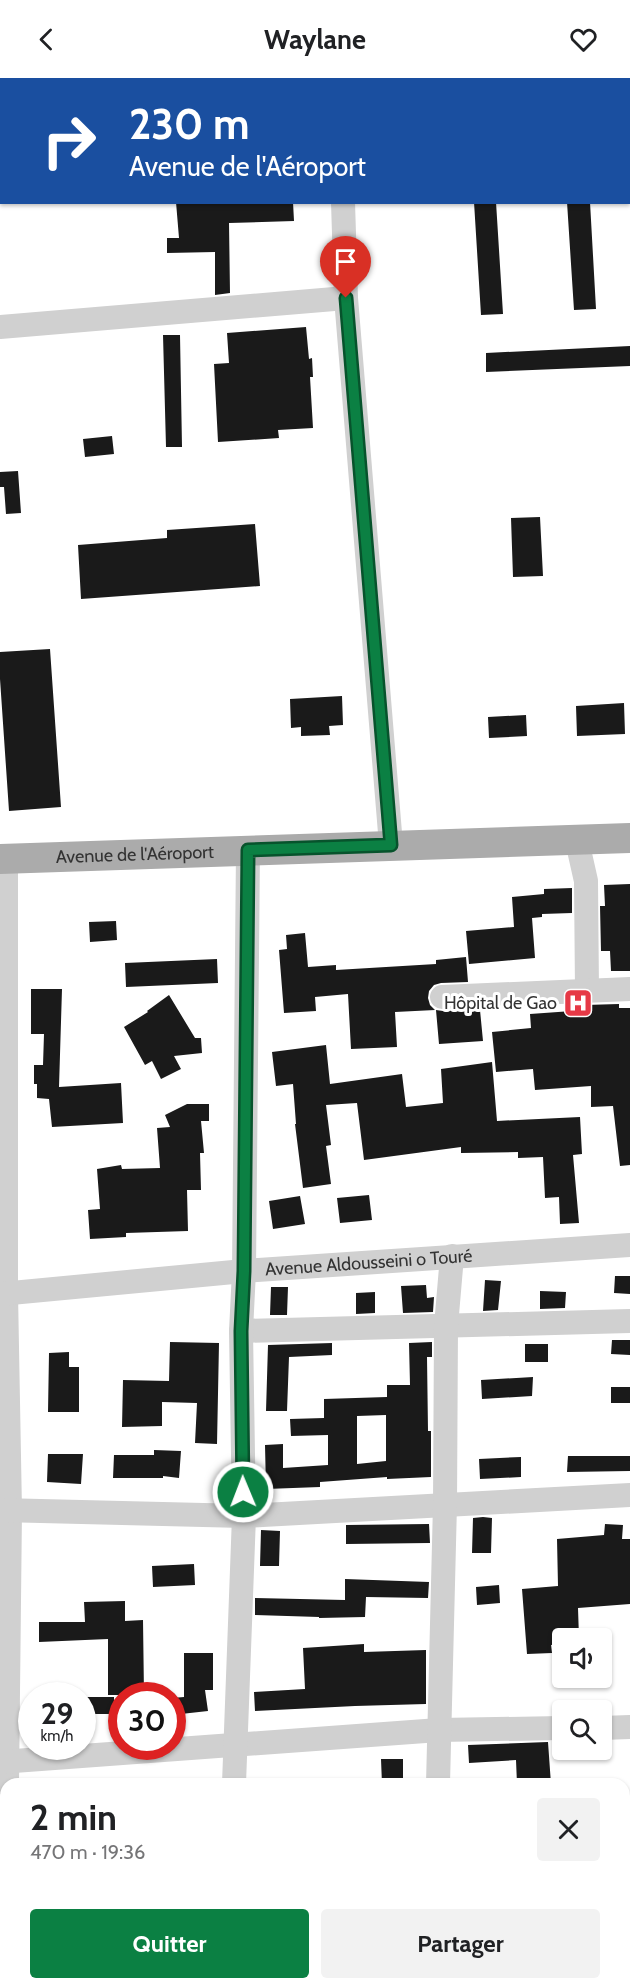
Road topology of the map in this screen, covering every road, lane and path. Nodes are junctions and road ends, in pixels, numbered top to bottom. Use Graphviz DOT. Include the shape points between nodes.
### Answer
graph roads {
  1 [pos="343,204"];
  2 [pos="346,298"];
  3 [pos="0,327"];
  4 [pos="630,838"];
  5 [pos="577,841"];
  6 [pos="391,845"];
  7 [pos="248,850"];
  8 [pos="3,859"];
  9 [pos="630,989"];
  10 [pos="587,991"];
  11 [pos="442,997"];
  12 [pos="630,1245"];
  13 [pos="452,1256"];
  14 [pos="244,1271"];
  15 [pos="3,1293"];
  16 [pos="630,1321"];
  17 [pos="446,1326"];
  18 [pos="241,1331"];
  19 [pos="630,1494"];
  20 [pos="446,1504"];
  21 [pos="5,1510"];
  22 [pos="243,1516"];
  23 [pos="630,1727"];
  24 [pos="552,1728"];
  25 [pos="612,1728"];
  26 [pos="439,1730"];
  27 [pos="236,1745"];
  28 [pos="5,1769"];
  29 [pos="234,1778"];
  30 [pos="438,1778"];
  1 -- 2 [label="street"];
  2 -- 3 [label="street"];
  2 -- 6 [label="street"];
  4 -- 5 [label="main road, Avenue de l'Aéroport"];
  5 -- 6 [label="main road, Avenue de l'Aéroport"];
  5 -- 10 [label="street" via="586,881"];
  6 -- 7 [label="main road, Avenue de l'Aéroport"];
  7 -- 8 [label="main road, Avenue de l'Aéroport"];
  7 -- 14 [label="street"];
  8 -- 15 [label="street"];
  9 -- 10 [label="street"];
  10 -- 11 [label="street"];
  12 -- 13 [label="street, Avenue Aldousseini o Touré"];
  13 -- 14 [label="street, Avenue Aldousseini o Touré"];
  13 -- 17 [label="street"];
  14 -- 15 [label="street, Avenue Aldousseini o Touré"];
  14 -- 18 [label="street"];
  15 -- 21 [label="street"];
  16 -- 17 [label="street"];
  17 -- 18 [label="street"];
  17 -- 20 [label="street"];
  18 -- 22 [label="street"];
  19 -- 20 [label="street"];
  20 -- 22 [label="street"];
  20 -- 26 [label="street"];
  21 -- 22 [label="street"];
  21 -- 28 [label="street"];
  22 -- 27 [label="street"];
  23 -- 25 [label="street"];
  24 -- 26 [label="street"];
  26 -- 27 [label="street"];
  26 -- 30 [label="street"];
  27 -- 28 [label="street"];
  27 -- 29 [label="street"];
}
